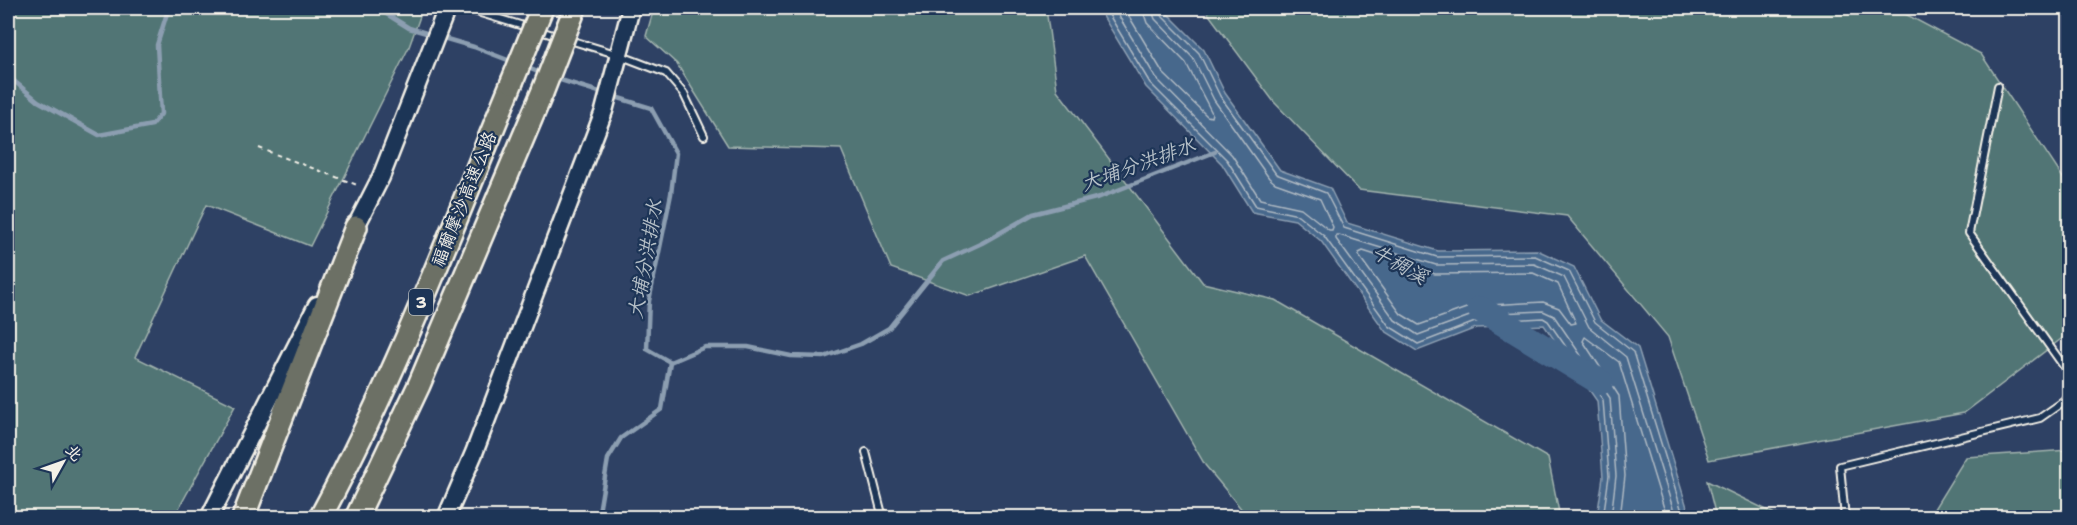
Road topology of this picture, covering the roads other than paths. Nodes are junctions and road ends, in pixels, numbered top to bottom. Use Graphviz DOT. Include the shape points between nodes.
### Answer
graph roads {
  1 [pos="447,8"];
  2 [pos="464,8"];
  3 [pos="542,8"];
  4 [pos="575,8"];
  5 [pos="632,8"];
  6 [pos="620,55"];
  7 [pos="1998,86"];
  8 [pos="704,136"];
  9 [pos="356,227"];
  10 [pos="2070,375"];
  11 [pos="2070,397"];
  12 [pos="866,452"];
  13 [pos="209,518"];
  14 [pos="243,518"];
  15 [pos="320,518"];
  16 [pos="356,518"];
  17 [pos="447,518"];
  18 [pos="882,518"];
  19 [pos="1845,518"];
  1 -- 9 [label="street"];
  2 -- 6 [label="lane"];
  3 -- 15 [label="highway, 福爾摩沙高速公路 / 3, bridge" via="391,371"];
  4 -- 16 [label="highway, 福爾摩沙高速公路 / 3, bridge" via="419,385"];
  5 -- 6 [label="street"];
  6 -- 8 [label="lane" via="666,73 684,94"];
  6 -- 17 [label="street" via="604,111"];
  7 -- 10 [label="lane" via="1969,233"];
  9 -- 13 [label="street"];
  9 -- 14 [label="highway"];
  11 -- 19 [label="lane" via="2040,418 1840,466"];
  12 -- 18 [label="lane"];
}
